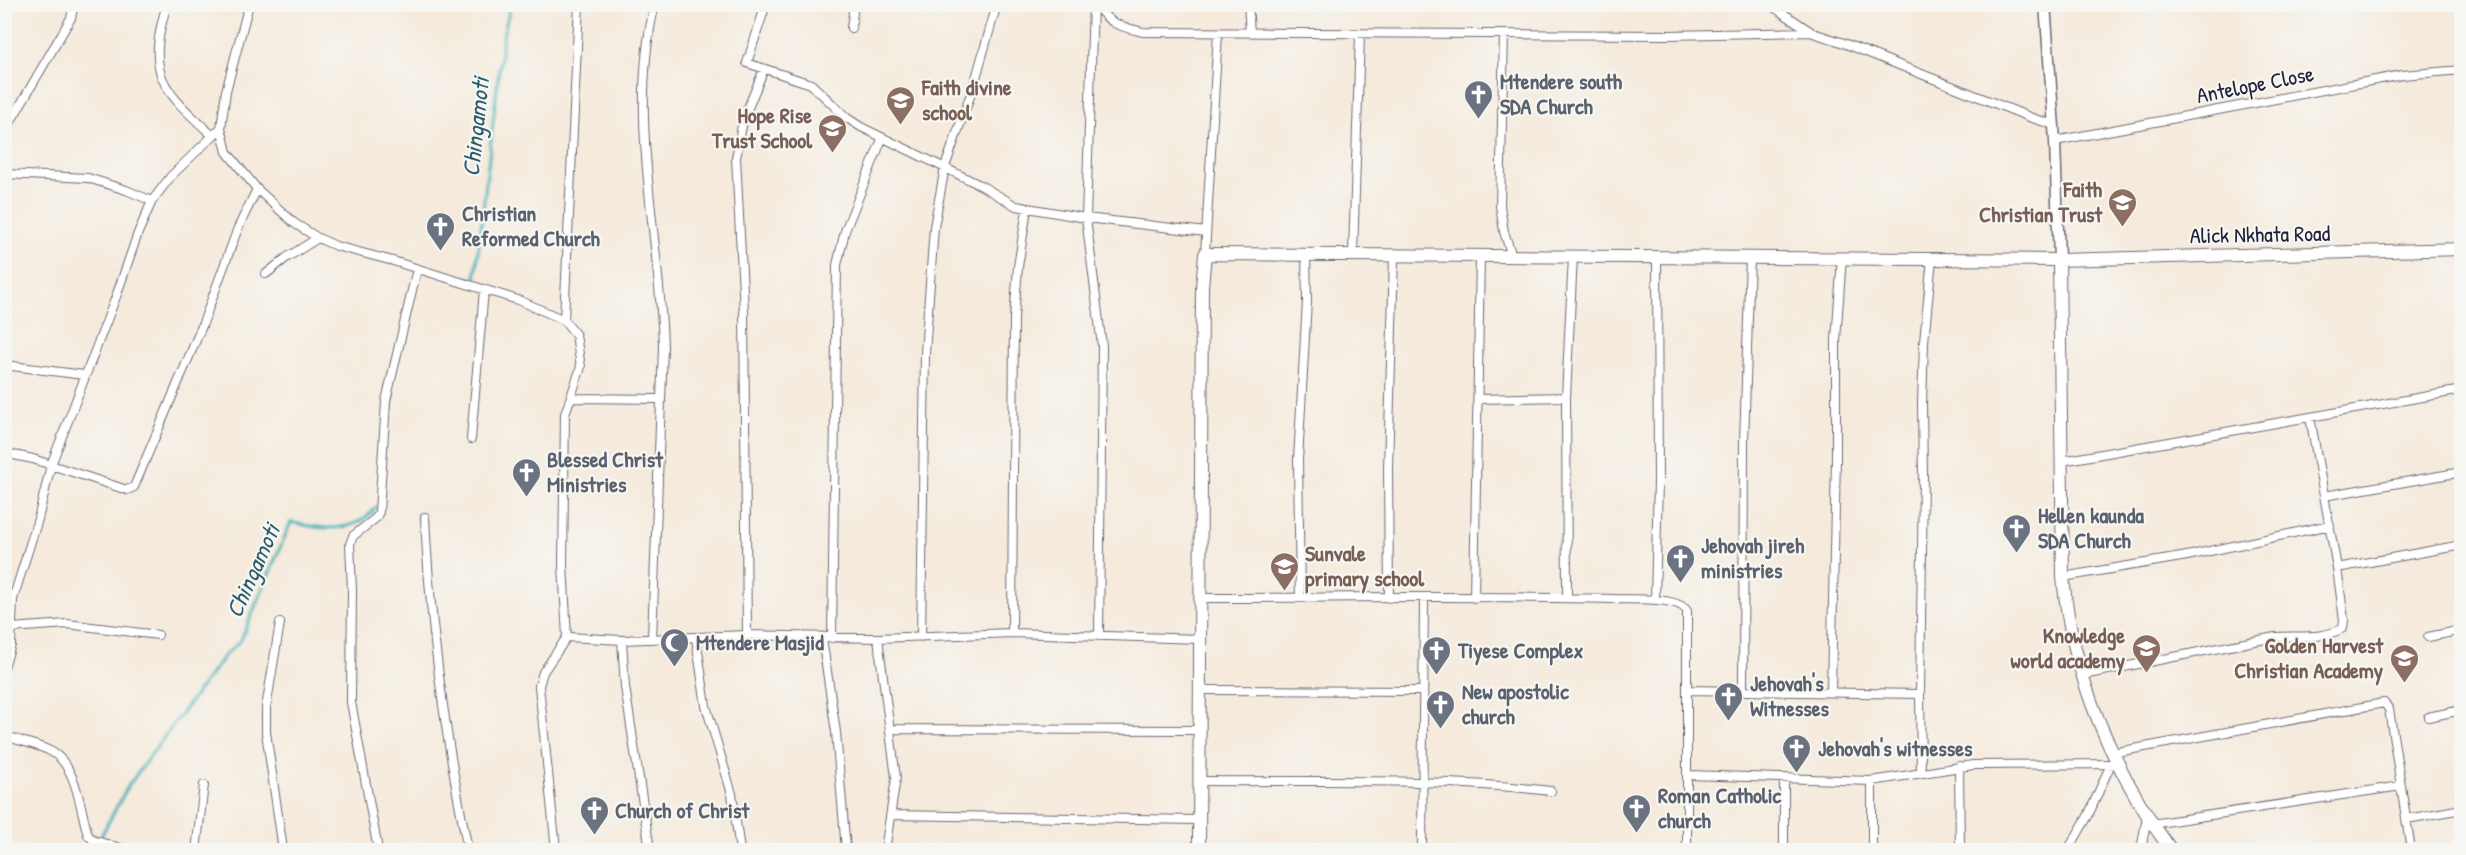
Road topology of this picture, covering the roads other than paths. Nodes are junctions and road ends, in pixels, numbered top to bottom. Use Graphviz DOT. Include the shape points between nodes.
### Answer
graph roads {
  1 [pos="74,4"];
  2 [pos="167,4"];
  3 [pos="249,4"];
  4 [pos="579,4"];
  5 [pos="654,4"];
  6 [pos="766,4"];
  7 [pos="854,4"];
  8 [pos="997,4"];
  9 [pos="1094,4"];
  10 [pos="1248,4"];
  11 [pos="1769,4"];
  12 [pos="2045,4"];
  13 [pos="851,28"];
  14 [pos="1810,32"];
  15 [pos="1218,33"];
  16 [pos="1251,33"];
  17 [pos="1360,34"];
  18 [pos="1504,34"];
  19 [pos="764,69"];
  20 [pos="2462,70"];
  21 [pos="2054,124"];
  22 [pos="222,128"];
  23 [pos="213,136"];
  24 [pos="4,137"];
  25 [pos="882,139"];
  26 [pos="2055,141"];
  27 [pos="945,167"];
  28 [pos="4,174"];
  29 [pos="257,189"];
  30 [pos="152,201"];
  31 [pos="1027,209"];
  32 [pos="1086,218"];
  33 [pos="1206,232"];
  34 [pos="318,238"];
  35 [pos="2462,249"];
  36 [pos="1205,254"];
  37 [pos="1306,254"];
  38 [pos="1353,255"];
  39 [pos="1480,255"];
  40 [pos="1394,256"];
  41 [pos="1512,256"];
  42 [pos="1573,256"];
  43 [pos="1657,256"];
  44 [pos="1750,257"];
  45 [pos="1842,257"];
  46 [pos="1932,258"];
  47 [pos="2059,260"];
  48 [pos="417,269"];
  49 [pos="266,274"];
  50 [pos="484,290"];
  51 [pos="564,320"];
  52 [pos="4,365"];
  53 [pos="84,375"];
  54 [pos="2462,390"];
  55 [pos="1566,397"];
  56 [pos="573,398"];
  57 [pos="660,399"];
  58 [pos="1478,399"];
  59 [pos="2310,417"];
  60 [pos="471,439"];
  61 [pos="4,453"];
  62 [pos="2062,461"];
  63 [pos="51,465"];
  64 [pos="2462,472"];
  65 [pos="2324,496"];
  66 [pos="424,517"];
  67 [pos="2330,525"];
  68 [pos="2462,545"];
  69 [pos="2337,568"];
  70 [pos="2063,577"];
  71 [pos="1202,598"];
  72 [pos="1300,598"];
  73 [pos="1389,598"];
  74 [pos="1424,598"];
  75 [pos="1474,598"];
  76 [pos="1567,598"];
  77 [pos="1655,600"];
  78 [pos="280,623"];
  79 [pos="11,628"];
  80 [pos="2462,630"];
  81 [pos="1012,633"];
  82 [pos="158,635"];
  83 [pos="747,635"];
  84 [pos="1099,636"];
  85 [pos="567,637"];
  86 [pos="921,637"];
  87 [pos="2428,637"];
  88 [pos="696,638"];
  89 [pos="822,638"];
  90 [pos="832,638"];
  91 [pos="878,638"];
  92 [pos="652,639"];
  93 [pos="1201,639"];
  94 [pos="622,640"];
  95 [pos="4,667"];
  96 [pos="2082,675"];
  97 [pos="1201,690"];
  98 [pos="1688,690"];
  99 [pos="1743,690"];
  100 [pos="1423,691"];
  101 [pos="1831,692"];
  102 [pos="1920,694"];
  103 [pos="2462,710"];
  104 [pos="2428,717"];
  105 [pos="890,729"];
  106 [pos="1200,730"];
  107 [pos="4,735"];
  108 [pos="2113,761"];
  109 [pos="1959,766"];
  110 [pos="1921,773"];
  111 [pos="1688,775"];
  112 [pos="1784,778"];
  113 [pos="1422,780"];
  114 [pos="1200,781"];
  115 [pos="1872,781"];
  116 [pos="204,784"];
  117 [pos="2401,786"];
  118 [pos="1551,791"];
  119 [pos="2462,809"];
  120 [pos="891,815"];
  121 [pos="2407,819"];
  122 [pos="1199,820"];
  123 [pos="2150,820"];
  124 [pos="127,850"];
  125 [pos="196,850"];
  126 [pos="283,850"];
  127 [pos="378,850"];
  128 [pos="468,850"];
  129 [pos="556,850"];
  130 [pos="650,850"];
  131 [pos="740,850"];
  132 [pos="846,850"];
  133 [pos="885,850"];
  134 [pos="1199,850"];
  135 [pos="1422,850"];
  136 [pos="1688,850"];
  137 [pos="1784,850"];
  138 [pos="1872,850"];
  139 [pos="1960,850"];
  140 [pos="2068,850"];
  141 [pos="2141,850"];
  142 [pos="2170,850"];
  143 [pos="2411,850"];
  1 -- 24 [label="street" via="71,18"];
  2 -- 23 [label="street" via="158,49 159,75 176,102"];
  3 -- 22 [label="street" via="226,90"];
  4 -- 51 [label="street"];
  5 -- 57 [label="street" via="646,58 644,134 662,306"];
  6 -- 19 [label="street" via="747,60"];
  7 -- 13 [label="street"];
  8 -- 27 [label="street"];
  9 -- 15 [label="street" via="1106,19 1121,27 1143,32"];
  9 -- 32 [label="street"];
  10 -- 16 [label="street"];
  11 -- 14 [label="street"];
  12 -- 21 [label="street"];
  14 -- 18 [label="street"];
  14 -- 21 [label="street"];
  15 -- 16 [label="street"];
  15 -- 33 [label="street"];
  16 -- 17 [label="street"];
  17 -- 18 [label="street"];
  17 -- 38 [label="street"];
  18 -- 41 [label="street" via="1500,206"];
  19 -- 25 [label="street" via="811,84 847,118"];
  19 -- 83 [label="street" via="743,120 736,158 744,311"];
  20 -- 26 [label="street, Antelope Close" via="2402,75"];
  21 -- 26 [label="street"];
  22 -- 23 [label="street"];
  22 -- 29 [label="street" via="228,152"];
  23 -- 30 [label="street" via="171,176"];
  25 -- 27 [label="street"];
  25 -- 90 [label="street" via="845,231 837,265"];
  26 -- 47 [label="street"];
  27 -- 31 [label="street"];
  27 -- 86 [label="street" via="934,227 925,353"];
  28 -- 30 [label="street" via="88,178"];
  29 -- 34 [label="street" via="288,218"];
  29 -- 63 [label="street" via="134,487 126,490"];
  30 -- 53 [label="street"];
  31 -- 32 [label="street"];
  31 -- 81 [label="street" via="1014,318"];
  32 -- 33 [label="street"];
  32 -- 84 [label="street" via="1102,346"];
  33 -- 36 [label="street"];
  34 -- 48 [label="street"];
  34 -- 49 [label="street"];
  35 -- 47 [label="main road, Alick Nkhata Road"];
  36 -- 37 [label="main road, Alick Nkhata Road"];
  36 -- 71 [label="main road"];
  37 -- 38 [label="main road, Alick Nkhata Road"];
  37 -- 72 [label="street" via="1299,460"];
  38 -- 40 [label="main road, Alick Nkhata Road"];
  39 -- 40 [label="main road, Alick Nkhata Road"];
  39 -- 41 [label="main road, Alick Nkhata Road"];
  39 -- 58 [label="street"];
  40 -- 73 [label="street"];
  41 -- 42 [label="main road, Alick Nkhata Road"];
  42 -- 43 [label="main road, Alick Nkhata Road"];
  42 -- 55 [label="street"];
  43 -- 44 [label="main road, Alick Nkhata Road"];
  43 -- 77 [label="street"];
  44 -- 45 [label="main road, Alick Nkhata Road"];
  44 -- 99 [label="street" via="1744,442"];
  45 -- 46 [label="main road, Alick Nkhata Road"];
  45 -- 101 [label="street" via="1836,340"];
  46 -- 47 [label="main road, Alick Nkhata Road"];
  46 -- 102 [label="street" via="1922,404"];
  47 -- 62 [label="main road"];
  48 -- 50 [label="street"];
  48 -- 127 [label="street" via="386,401 379,512 353,536 350,544 351,702"];
  50 -- 51 [label="street"];
  50 -- 60 [label="street"];
  51 -- 56 [label="street" via="576,334 580,350 581,367"];
  52 -- 53 [label="street"];
  53 -- 63 [label="street"];
  54 -- 59 [label="street"];
  55 -- 58 [label="street"];
  55 -- 76 [label="street"];
  56 -- 57 [label="street"];
  56 -- 85 [label="street" via="565,414 563,564"];
  57 -- 92 [label="street"];
  58 -- 75 [label="street"];
  59 -- 62 [label="street"];
  59 -- 65 [label="street"];
  61 -- 63 [label="street"];
  62 -- 70 [label="main road"];
  63 -- 79 [label="street" via="14,599"];
  64 -- 65 [label="street"];
  65 -- 67 [label="street"];
  66 -- 128 [label="street" via="432,624"];
  67 -- 69 [label="street"];
  67 -- 70 [label="street" via="2187,556"];
  68 -- 69 [label="street"];
  69 -- 96 [label="street" via="2345,624 2338,631 2275,637"];
  70 -- 96 [label="main road"];
  71 -- 72 [label="street"];
  71 -- 93 [label="main road"];
  72 -- 73 [label="street"];
  73 -- 74 [label="street"];
  74 -- 75 [label="street"];
  74 -- 100 [label="street"];
  75 -- 76 [label="street"];
  76 -- 77 [label="street"];
  77 -- 98 [label="street" via="1677,603 1688,611"];
  78 -- 126 [label="street" via="266,708 266,732"];
  79 -- 82 [label="street" via="67,624"];
  79 -- 95 [label="street" via="11,645"];
  80 -- 87 [label="street"];
  81 -- 84 [label="street"];
  81 -- 86 [label="street"];
  83 -- 88 [label="street"];
  83 -- 89 [label="street"];
  84 -- 93 [label="street"];
  85 -- 94 [label="street"];
  85 -- 129 [label="street" via="543,672 539,686"];
  86 -- 91 [label="street"];
  88 -- 92 [label="street"];
  88 -- 131 [label="street" via="706,706 732,794"];
  89 -- 90 [label="street"];
  89 -- 132 [label="street" via="836,732"];
  90 -- 91 [label="street"];
  91 -- 105 [label="street"];
  92 -- 94 [label="street"];
  93 -- 97 [label="main road"];
  94 -- 130 [label="street" via="625,687"];
  96 -- 108 [label="main road"];
  97 -- 100 [label="street"];
  97 -- 106 [label="main road"];
  98 -- 99 [label="street"];
  98 -- 111 [label="street"];
  99 -- 101 [label="street"];
  100 -- 113 [label="street"];
  101 -- 102 [label="street"];
  102 -- 110 [label="street"];
  103 -- 104 [label="street"];
  105 -- 106 [label="street"];
  105 -- 120 [label="street" via="896,778"];
  106 -- 114 [label="main road"];
  107 -- 124 [label="street" via="55,753 66,763 88,835"];
  108 -- 109 [label="street"];
  108 -- 117 [label="street" via="2384,703 2389,709"];
  108 -- 123 [label="main road"];
  108 -- 140 [label="street"];
  109 -- 110 [label="street"];
  109 -- 139 [label="street"];
  110 -- 115 [label="street"];
  111 -- 112 [label="street"];
  111 -- 136 [label="street"];
  112 -- 115 [label="street"];
  112 -- 137 [label="street"];
  113 -- 114 [label="street"];
  113 -- 118 [label="street"];
  113 -- 135 [label="street"];
  114 -- 122 [label="main road"];
  115 -- 138 [label="street"];
  116 -- 125 [label="street"];
  117 -- 121 [label="street"];
  117 -- 123 [label="street"];
  119 -- 121 [label="street"];
  120 -- 122 [label="street"];
  120 -- 133 [label="street"];
  121 -- 143 [label="street"];
  122 -- 134 [label="main road"];
  123 -- 141 [label="street"];
  123 -- 142 [label="main road"];
}
